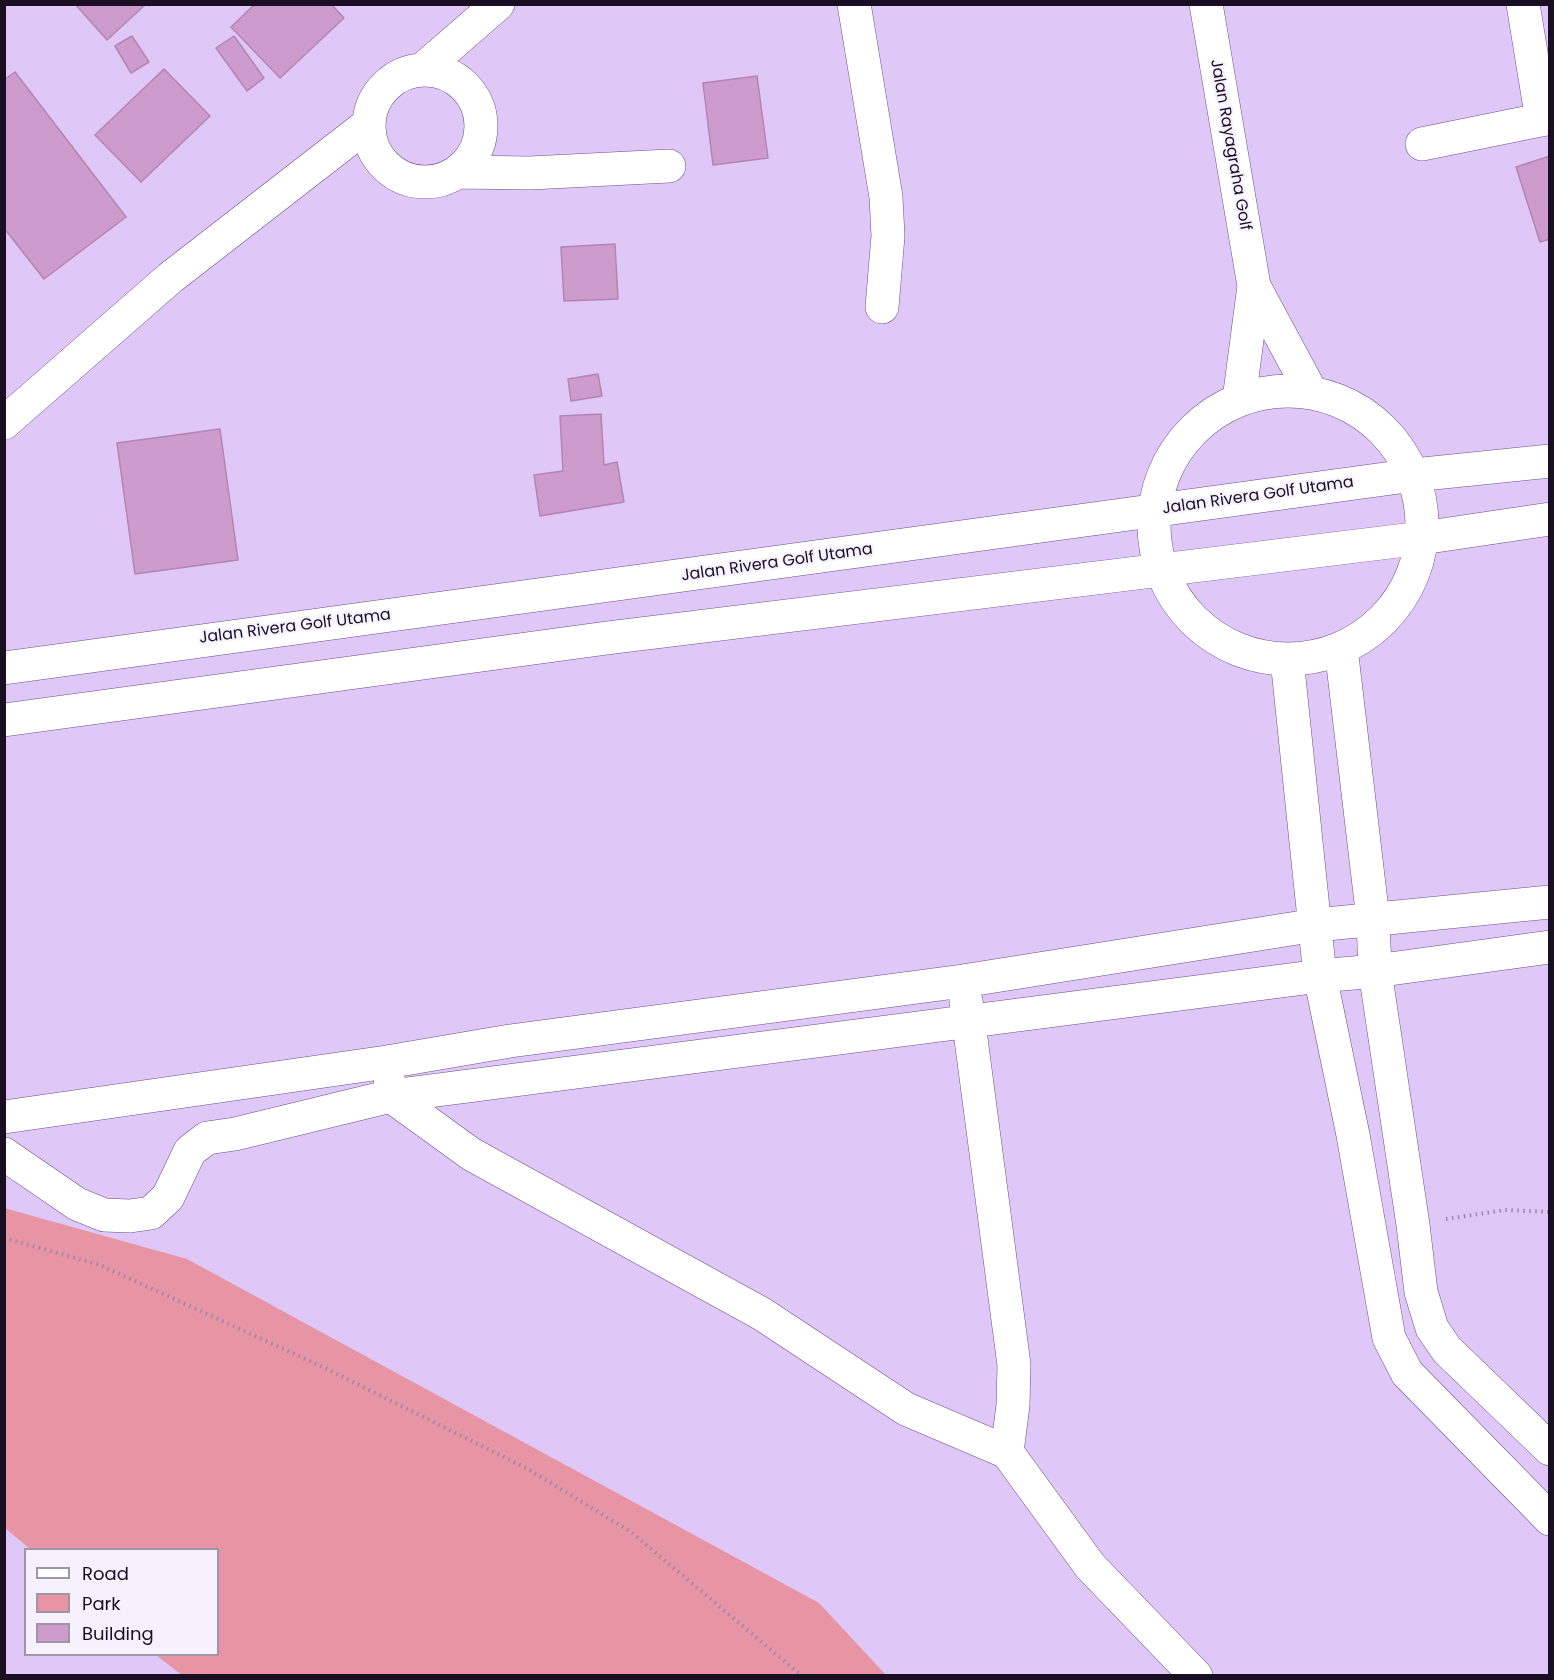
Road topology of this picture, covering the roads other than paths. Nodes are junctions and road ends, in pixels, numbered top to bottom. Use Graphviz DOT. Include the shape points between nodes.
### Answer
graph roads {
  1 [pos="498,4"];
  2 [pos="854,4"];
  3 [pos="1206,4"];
  4 [pos="1523,4"];
  5 [pos="422,70"];
  6 [pos="1546,119"];
  7 [pos="366,126"];
  8 [pos="1422,144"];
  9 [pos="669,166"];
  10 [pos="458,172"];
  11 [pos="1254,286"];
  12 [pos="882,308"];
  13 [pos="1311,393"];
  14 [pos="1239,400"];
  15 [pos="4,423"];
  16 [pos="1550,461"];
  17 [pos="1414,475"];
  18 [pos="1154,511"];
  19 [pos="1550,519"];
  20 [pos="1422,537"];
  21 [pos="1160,570"];
  22 [pos="1341,648"];
  23 [pos="1287,659"];
  24 [pos="4,668"];
  25 [pos="4,720"];
  26 [pos="1550,902"];
  27 [pos="1373,919"];
  28 [pos="1316,925"];
  29 [pos="1550,946"];
  30 [pos="1375,971"];
  31 [pos="1320,976"];
  32 [pos="963,981"];
  33 [pos="970,1021"];
  34 [pos="387,1062"];
  35 [pos="391,1096"];
  36 [pos="4,1117"];
  37 [pos="4,1154"];
  38 [pos="1483,1385"];
  39 [pos="1450,1418"];
  40 [pos="1550,1449"];
  41 [pos="1007,1452"];
  42 [pos="1550,1519"];
  43 [pos="1196,1676"];
  1 -- 5 [label="street"];
  2 -- 12 [label="street" via="886,197 888,236"];
  3 -- 11 [label="street, Jalan Rayagraha Golf"];
  4 -- 6 [label="street"];
  5 -- 7 [label="street" via="406,73 380,92"];
  5 -- 10 [label="street" via="438,71 459,82 475,100 481,115 478,147"];
  6 -- 8 [label="street"];
  7 -- 10 [label="street" via="375,153 397,176 429,183"];
  7 -- 15 [label="street" via="170,278"];
  9 -- 10 [label="street" via="530,173"];
  11 -- 13 [label="street, Jalan Rayagraha Golf"];
  11 -- 14 [label="street, Jalan Rayagraha Golf"];
  13 -- 14 [label="street" via="1275,391"];
  13 -- 17 [label="street" via="1344,403 1373,421 1397,446"];
  14 -- 18 [label="street" via="1217,410 1181,443 1161,479"];
  16 -- 17 [label="street, Jalan Rivera Golf Utama"];
  17 -- 18 [label="street, Jalan Rivera Golf Utama"];
  17 -- 20 [label="street" via="1423,516"];
  18 -- 21 [label="street" via="1153,541"];
  18 -- 24 [label="street, Jalan Rivera Golf Utama"];
  19 -- 20 [label="street"];
  20 -- 21 [label="street"];
  20 -- 22 [label="street" via="1414,572 1397,604 1372,630"];
  21 -- 23 [label="street" via="1180,606 1210,635 1247,653"];
  21 -- 25 [label="street" via="607,638"];
  22 -- 23 [label="street" via="1315,657"];
  22 -- 27 [label="street"];
  23 -- 28 [label="street"];
  26 -- 27 [label="street"];
  27 -- 28 [label="street"];
  27 -- 30 [label="street"];
  28 -- 31 [label="street"];
  28 -- 32 [label="street"];
  29 -- 30 [label="street"];
  30 -- 31 [label="street"];
  30 -- 38 [label="street" via="1420,1292 1432,1328 1447,1350"];
  31 -- 33 [label="street"];
  31 -- 39 [label="street" via="1389,1338 1407,1374"];
  32 -- 33 [label="street"];
  32 -- 34 [label="street" via="510,1041"];
  33 -- 35 [label="street"];
  33 -- 41 [label="street" via="1014,1365"];
  34 -- 35 [label="street"];
  34 -- 36 [label="street"];
  35 -- 37 [label="street" via="207,1138 190,1150 168,1197 152,1213 104,1215 77,1204"];
  35 -- 41 [label="street" via="471,1154 762,1314 906,1408"];
  38 -- 39 [label="street"];
  38 -- 40 [label="street"];
  39 -- 42 [label="street"];
  41 -- 43 [label="street" via="1090,1566"];
}
